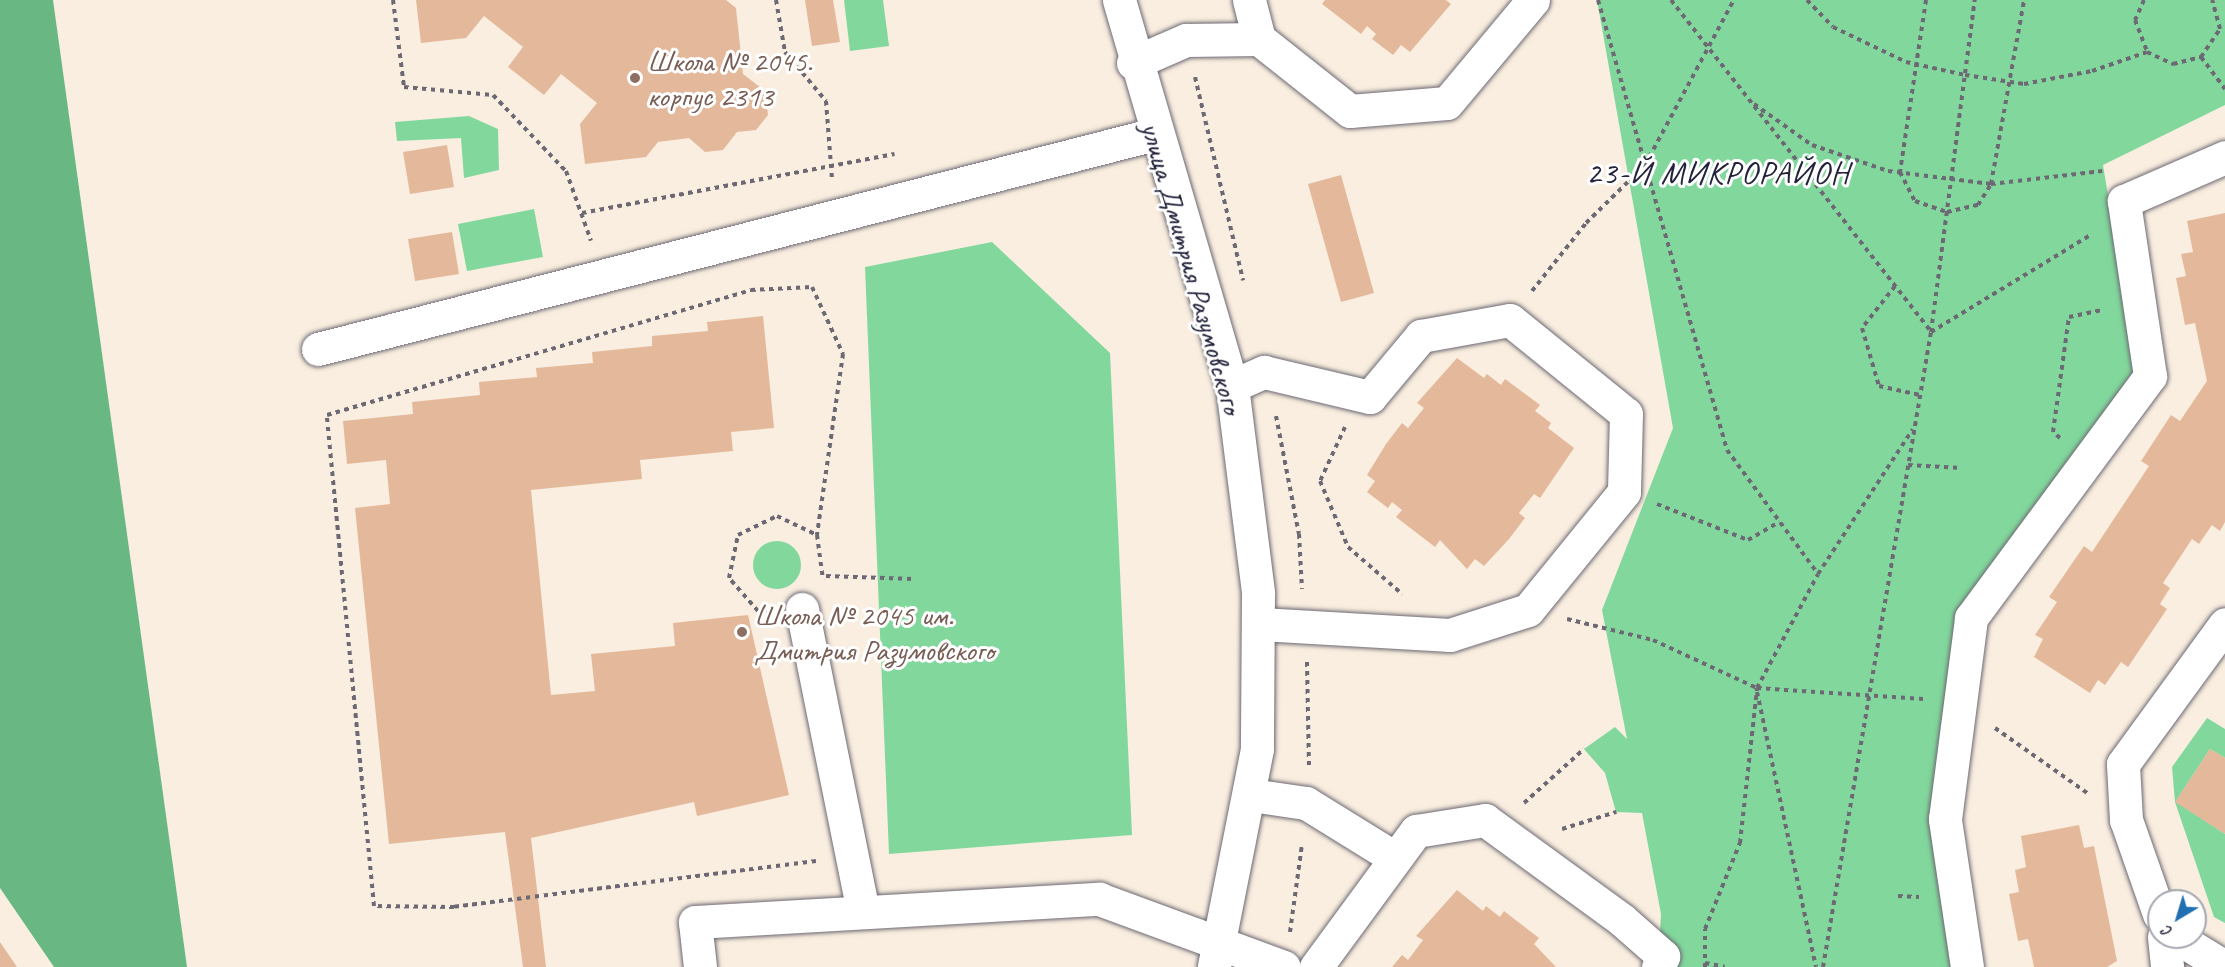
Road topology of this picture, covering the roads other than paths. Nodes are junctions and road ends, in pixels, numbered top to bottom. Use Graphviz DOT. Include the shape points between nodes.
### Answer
graph roads {
  1 [pos="1119,0"];
  2 [pos="1249,0"];
  3 [pos="1533,0"];
  4 [pos="1258,39"];
  5 [pos="1134,63"];
  6 [pos="1155,134"];
  7 [pos="2225,157"];
  8 [pos="318,349"];
  9 [pos="1232,386"];
  10 [pos="802,609"];
  11 [pos="1260,624"];
  12 [pos="2225,624"];
  13 [pos="1251,795"];
  14 [pos="1395,858"];
  15 [pos="2150,889"];
  16 [pos="863,911"];
  17 [pos="2165,949"];
  18 [pos="2196,949"];
  19 [pos="1218,953"];
  20 [pos="700,967"];
  21 [pos="1284,967"];
  22 [pos="1316,967"];
  23 [pos="1658,967"];
  24 [pos="1967,967"];
  25 [pos="2167,967"];
  26 [pos="2225,967"];
  1 -- 5 [label="street, улица Дмитрия Разумовского"];
  2 -- 4 [label="street"];
  3 -- 4 [label="street" via="1448,103 1350,111"];
  4 -- 5 [label="street" via="1186,40"];
  5 -- 6 [label="street, улица Дмитрия Разумовского"];
  6 -- 8 [label="street" via="595,274"];
  6 -- 9 [label="street, улица Дмитрия Разумовского"];
  7 -- 24 [label="street" via="2126,207 2150,376 1971,618 1956,701 1945,819"];
  9 -- 11 [label="street, улица Дмитрия Разумовского"];
  9 -- 11 [label="street" via="1264,372 1371,397 1420,336 1509,320 1626,414 1624,492 1528,610 1450,635"];
  10 -- 16 [label="street"];
  11 -- 13 [label="street, улица Дмитрия Разумовского"];
  12 -- 15 [label="street" via="2123,764 2126,820"];
  13 -- 14 [label="street" via="1306,803"];
  13 -- 19 [label="street, улица Дмитрия Разумовского"];
  14 -- 22 [label="street"];
  14 -- 23 [label="street" via="1416,831 1485,820 1663,956"];
  16 -- 19 [label="street" via="1099,899"];
  16 -- 20 [label="street" via="695,922"];
  17 -- 25 [label="street"];
  18 -- 26 [label="street"];
  19 -- 21 [label="street"];
}
